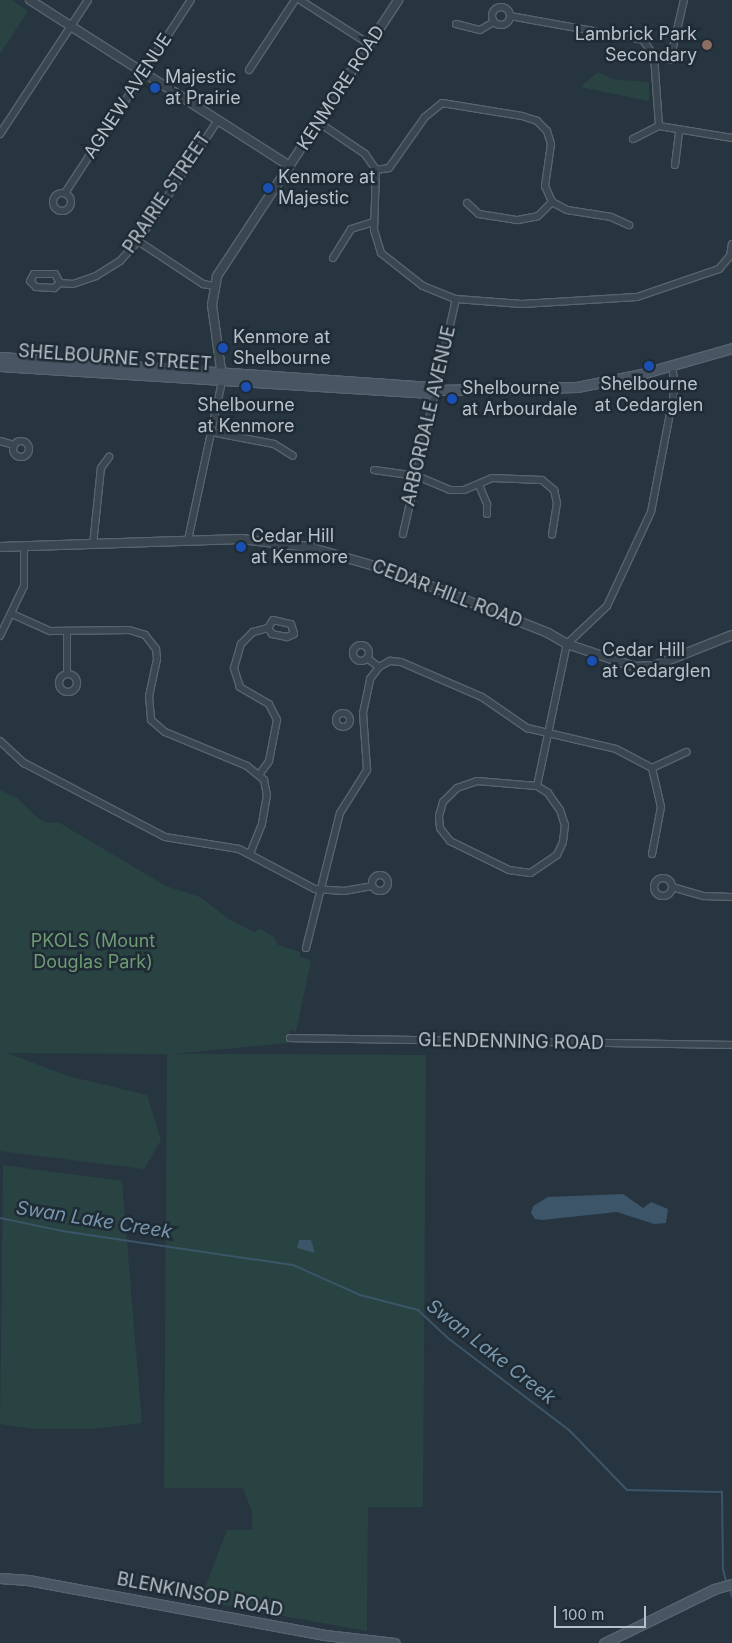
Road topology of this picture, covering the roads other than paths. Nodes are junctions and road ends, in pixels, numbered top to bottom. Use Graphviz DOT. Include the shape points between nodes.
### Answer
graph roads {
  1 [pos="30,0"];
  2 [pos="88,0"];
  3 [pos="191,0"];
  4 [pos="295,0"];
  5 [pos="300,0"];
  6 [pos="398,0"];
  7 [pos="684,0"];
  8 [pos="510,16"];
  9 [pos="494,22"];
  10 [pos="456,24"];
  11 [pos="71,26"];
  12 [pos="370,44"];
  13 [pos="670,60"];
  14 [pos="248,70"];
  15 [pos="143,72"];
  16 [pos="218,120"];
  17 [pos="318,122"];
  18 [pos="658,126"];
  19 [pos="679,132"];
  20 [pos="0,134"];
  21 [pos="732,138"];
  22 [pos="633,140"];
  23 [pos="675,165"];
  24 [pos="290,166"];
  25 [pos="376,170"];
  26 [pos="65,193"];
  27 [pos="552,202"];
  28 [pos="467,203"];
  29 [pos="374,222"];
  30 [pos="629,225"];
  31 [pos="138,241"];
  32 [pos="732,244"];
  33 [pos="333,258"];
  34 [pos="60,283"];
  35 [pos="214,286"];
  36 [pos="456,299"];
  37 [pos="732,348"];
  38 [pos="0,357"];
  39 [pos="672,365"];
  40 [pos="0,366"];
  41 [pos="222,377"];
  42 [pos="437,390"];
  43 [pos="211,432"];
  44 [pos="0,441"];
  45 [pos="14,445"];
  46 [pos="293,456"];
  47 [pos="109,457"];
  48 [pos="374,470"];
  49 [pos="417,476"];
  50 [pos="479,485"];
  51 [pos="487,514"];
  52 [pos="403,534"];
  53 [pos="552,535"];
  54 [pos="188,540"];
  55 [pos="93,545"];
  56 [pos="24,546"];
  57 [pos="0,547"];
  58 [pos="12,614"];
  59 [pos="268,628"];
  60 [pos="67,631"];
  61 [pos="732,635"];
  62 [pos="0,636"];
  63 [pos="567,644"];
  64 [pos="367,658"];
  65 [pos="378,667"];
  66 [pos="68,674"];
  67 [pos="363,720"];
  68 [pos="350,721"];
  69 [pos="548,734"];
  70 [pos="0,741"];
  71 [pos="686,752"];
  72 [pos="652,768"];
  73 [pos="259,775"];
  74 [pos="537,786"];
  75 [pos="250,854"];
  76 [pos="652,854"];
  77 [pos="372,886"];
  78 [pos="672,887"];
  79 [pos="320,888"];
  80 [pos="732,897"];
  81 [pos="306,948"];
  82 [pos="290,1038"];
  83 [pos="732,1045"];
  84 [pos="0,1578"];
  85 [pos="732,1584"];
  86 [pos="394,1643"];
  87 [pos="604,1643"];
  1 -- 11 [label="street"];
  2 -- 11 [label="street"];
  3 -- 15 [label="street, AGNEW AVENUE"];
  4 -- 14 [label="street"];
  5 -- 12 [label="street"];
  6 -- 12 [label="street, KENMORE ROAD"];
  7 -- 13 [label="street"];
  8 -- 9 [label="street" via="504,25"];
  8 -- 9 [label="street" via="505,9 497,8 492,14"];
  8 -- 18 [label="street" via="643,40 654,56"];
  9 -- 10 [label="street" via="480,30"];
  11 -- 15 [label="street"];
  11 -- 20 [label="street"];
  12 -- 17 [label="street, KENMORE ROAD"];
  15 -- 16 [label="street"];
  15 -- 26 [label="street, AGNEW AVENUE"];
  16 -- 24 [label="street"];
  16 -- 31 [label="street, PRAIRIE STREET"];
  17 -- 24 [label="street, KENMORE ROAD"];
  17 -- 25 [label="street" via="365,154"];
  18 -- 19 [label="street"];
  18 -- 22 [label="street"];
  19 -- 21 [label="street"];
  19 -- 23 [label="street"];
  24 -- 35 [label="street, KENMORE ROAD"];
  25 -- 27 [label="street" via="385,170 396,160 432,108 442,103 522,116 537,121 547,131 551,144 545,186"];
  25 -- 29 [label="street"];
  27 -- 28 [label="street" via="538,216 518,220 479,214"];
  27 -- 30 [label="street" via="567,210 611,216"];
  29 -- 33 [label="street" via="351,229"];
  29 -- 36 [label="street" via="376,243 388,261 423,286"];
  31 -- 34 [label="street, PRAIRIE STREET" via="107,271 73,284"];
  31 -- 35 [label="street" via="203,284"];
  32 -- 36 [label="street" via="730,256 719,269 637,297 522,304"];
  35 -- 41 [label="street" via="213,316"];
  36 -- 42 [label="street, ARBORDALE AVENUE"];
  37 -- 39 [label="main road, SHELBOURNE STREET"];
  38 -- 41 [label="main road, SHELBOURNE STREET"];
  39 -- 42 [label="main road, SHELBOURNE STREET" via="578,387"];
  39 -- 63 [label="street" via="675,387 651,512 607,606"];
  40 -- 41 [label="main road, SHELBOURNE STREET"];
  41 -- 42 [label="main road, SHELBOURNE STREET" via="432,387"];
  41 -- 43 [label="street"];
  42 -- 49 [label="street, ARBORDALE AVENUE"];
  43 -- 46 [label="street" via="274,444"];
  43 -- 54 [label="street"];
  44 -- 45 [label="street"];
  47 -- 55 [label="street" via="101,468"];
  48 -- 49 [label="street" via="386,469"];
  49 -- 50 [label="street" via="450,490"];
  49 -- 52 [label="street, ARBORDALE AVENUE"];
  50 -- 51 [label="street" via="487,504"];
  50 -- 53 [label="street" via="492,478 542,480 554,490 557,502"];
  54 -- 55 [label="street, CEDAR HILL ROAD"];
  54 -- 63 [label="street, CEDAR HILL ROAD" via="275,541 340,556 395,572 548,632"];
  55 -- 56 [label="street, CEDAR HILL ROAD"];
  56 -- 57 [label="street, CEDAR HILL ROAD"];
  56 -- 58 [label="street" via="24,586"];
  58 -- 60 [label="street" via="43,630"];
  58 -- 62 [label="street"];
  59 -- 73 [label="street" via="252,632 240,644 234,668 240,687 269,704 277,720 269,761"];
  60 -- 66 [label="street"];
  60 -- 73 [label="street" via="128,630 145,635 156,650 157,659 149,696 151,720 165,732 247,766"];
  61 -- 63 [label="street, CEDAR HILL ROAD" via="645,668 623,664"];
  63 -- 69 [label="street"];
  64 -- 65 [label="street"];
  65 -- 67 [label="street" via="370,679"];
  65 -- 69 [label="street" via="390,661 401,662 482,697 527,728"];
  67 -- 68 [label="street"];
  67 -- 79 [label="street" via="367,770 340,813"];
  69 -- 72 [label="street" via="616,749"];
  69 -- 74 [label="street"];
  70 -- 75 [label="street" via="24,763 165,837 193,844 225,845"];
  71 -- 72 [label="street"];
  72 -- 76 [label="street" via="661,807"];
  73 -- 75 [label="street" via="267,786 267,795 258,836"];
  74 -- 74 [label="street" via="477,781 456,788 443,802 440,828 450,841 509,870 530,874 557,855 565,826 560,810 548,793"];
  75 -- 79 [label="street" via="315,889"];
  77 -- 79 [label="street" via="344,891"];
  78 -- 80 [label="street" via="704,896"];
  79 -- 81 [label="street"];
  82 -- 83 [label="street, GLENDENNING ROAD"];
  84 -- 86 [label="main road, BLENKINSOP ROAD" via="28,1580 325,1635"];
  85 -- 87 [label="main road" via="714,1589"];
}
